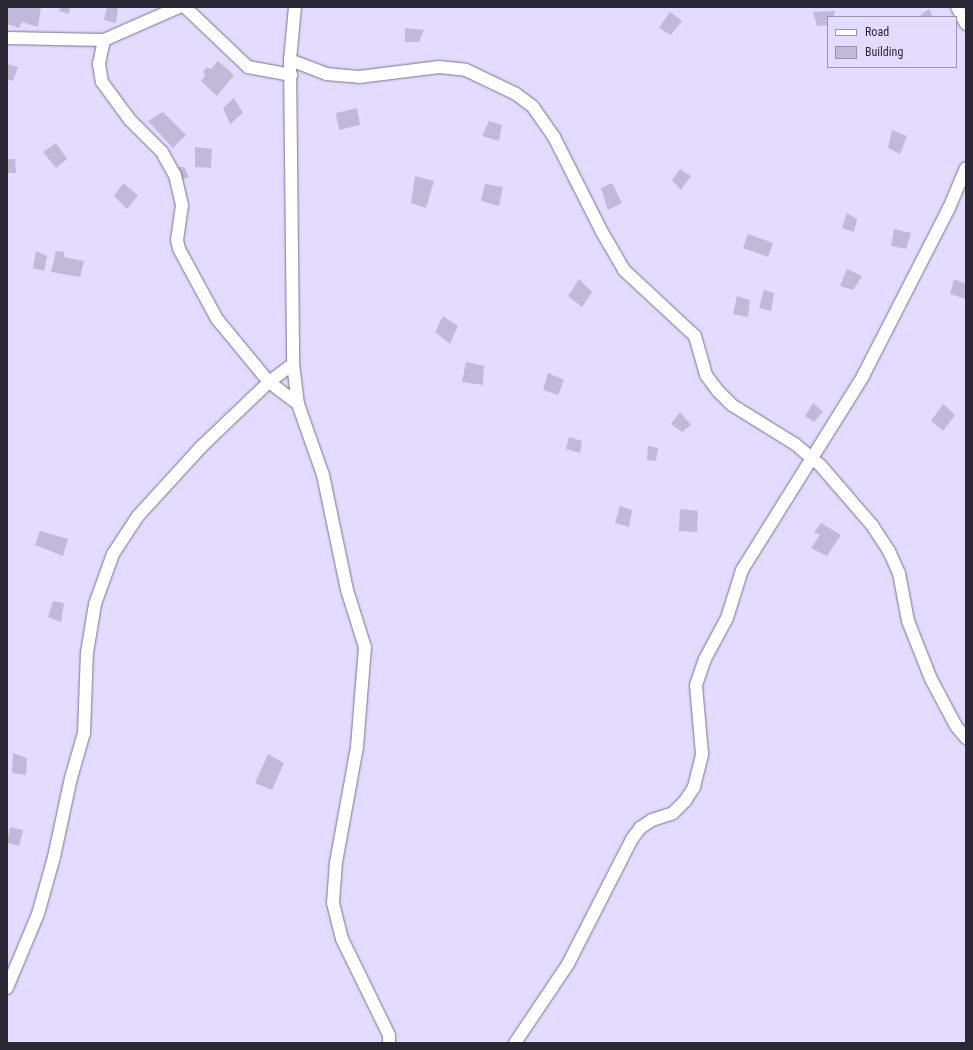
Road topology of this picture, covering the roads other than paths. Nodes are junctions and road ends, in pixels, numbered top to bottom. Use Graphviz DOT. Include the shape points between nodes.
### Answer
graph roads {
  1 [pos="179,7"];
  2 [pos="185,7"];
  3 [pos="295,7"];
  4 [pos="957,7"];
  5 [pos="966,24"];
  6 [pos="7,38"];
  7 [pos="104,40"];
  8 [pos="290,60"];
  9 [pos="291,75"];
  10 [pos="966,168"];
  11 [pos="293,364"];
  12 [pos="269,382"];
  13 [pos="298,404"];
  14 [pos="812,459"];
  15 [pos="966,738"];
  16 [pos="7,988"];
  17 [pos="389,1043"];
  18 [pos="515,1043"];
  1 -- 7 [label="street"];
  2 -- 9 [label="street" via="248,67"];
  3 -- 8 [label="street"];
  4 -- 5 [label="street"];
  6 -- 7 [label="street"];
  7 -- 12 [label="street" via="99,64 102,82 130,120 162,152 175,176 182,205 177,240 179,249 217,319"];
  8 -- 9 [label="street"];
  8 -- 14 [label="street" via="326,74 359,77 439,67 466,70 516,94 533,107 554,137 624,270 695,336 706,375 719,392 732,405 795,444"];
  9 -- 11 [label="street"];
  10 -- 14 [label="street" via="946,215 866,369"];
  11 -- 12 [label="street"];
  11 -- 13 [label="street"];
  12 -- 13 [label="street"];
  12 -- 16 [label="street" via="202,446 138,516 113,554 95,604 87,653 84,733 71,778 54,857 38,914"];
  13 -- 17 [label="street" via="323,475 347,590 365,647 357,747 336,862 333,903 342,939 389,1035"];
  14 -- 15 [label="street" via="872,526 889,551 899,573 908,621 931,679 956,726"];
  14 -- 18 [label="street" via="742,570 724,624 699,672 696,699 702,754 694,787 685,801 673,812 652,820 640,828 632,839 568,964"];
}
